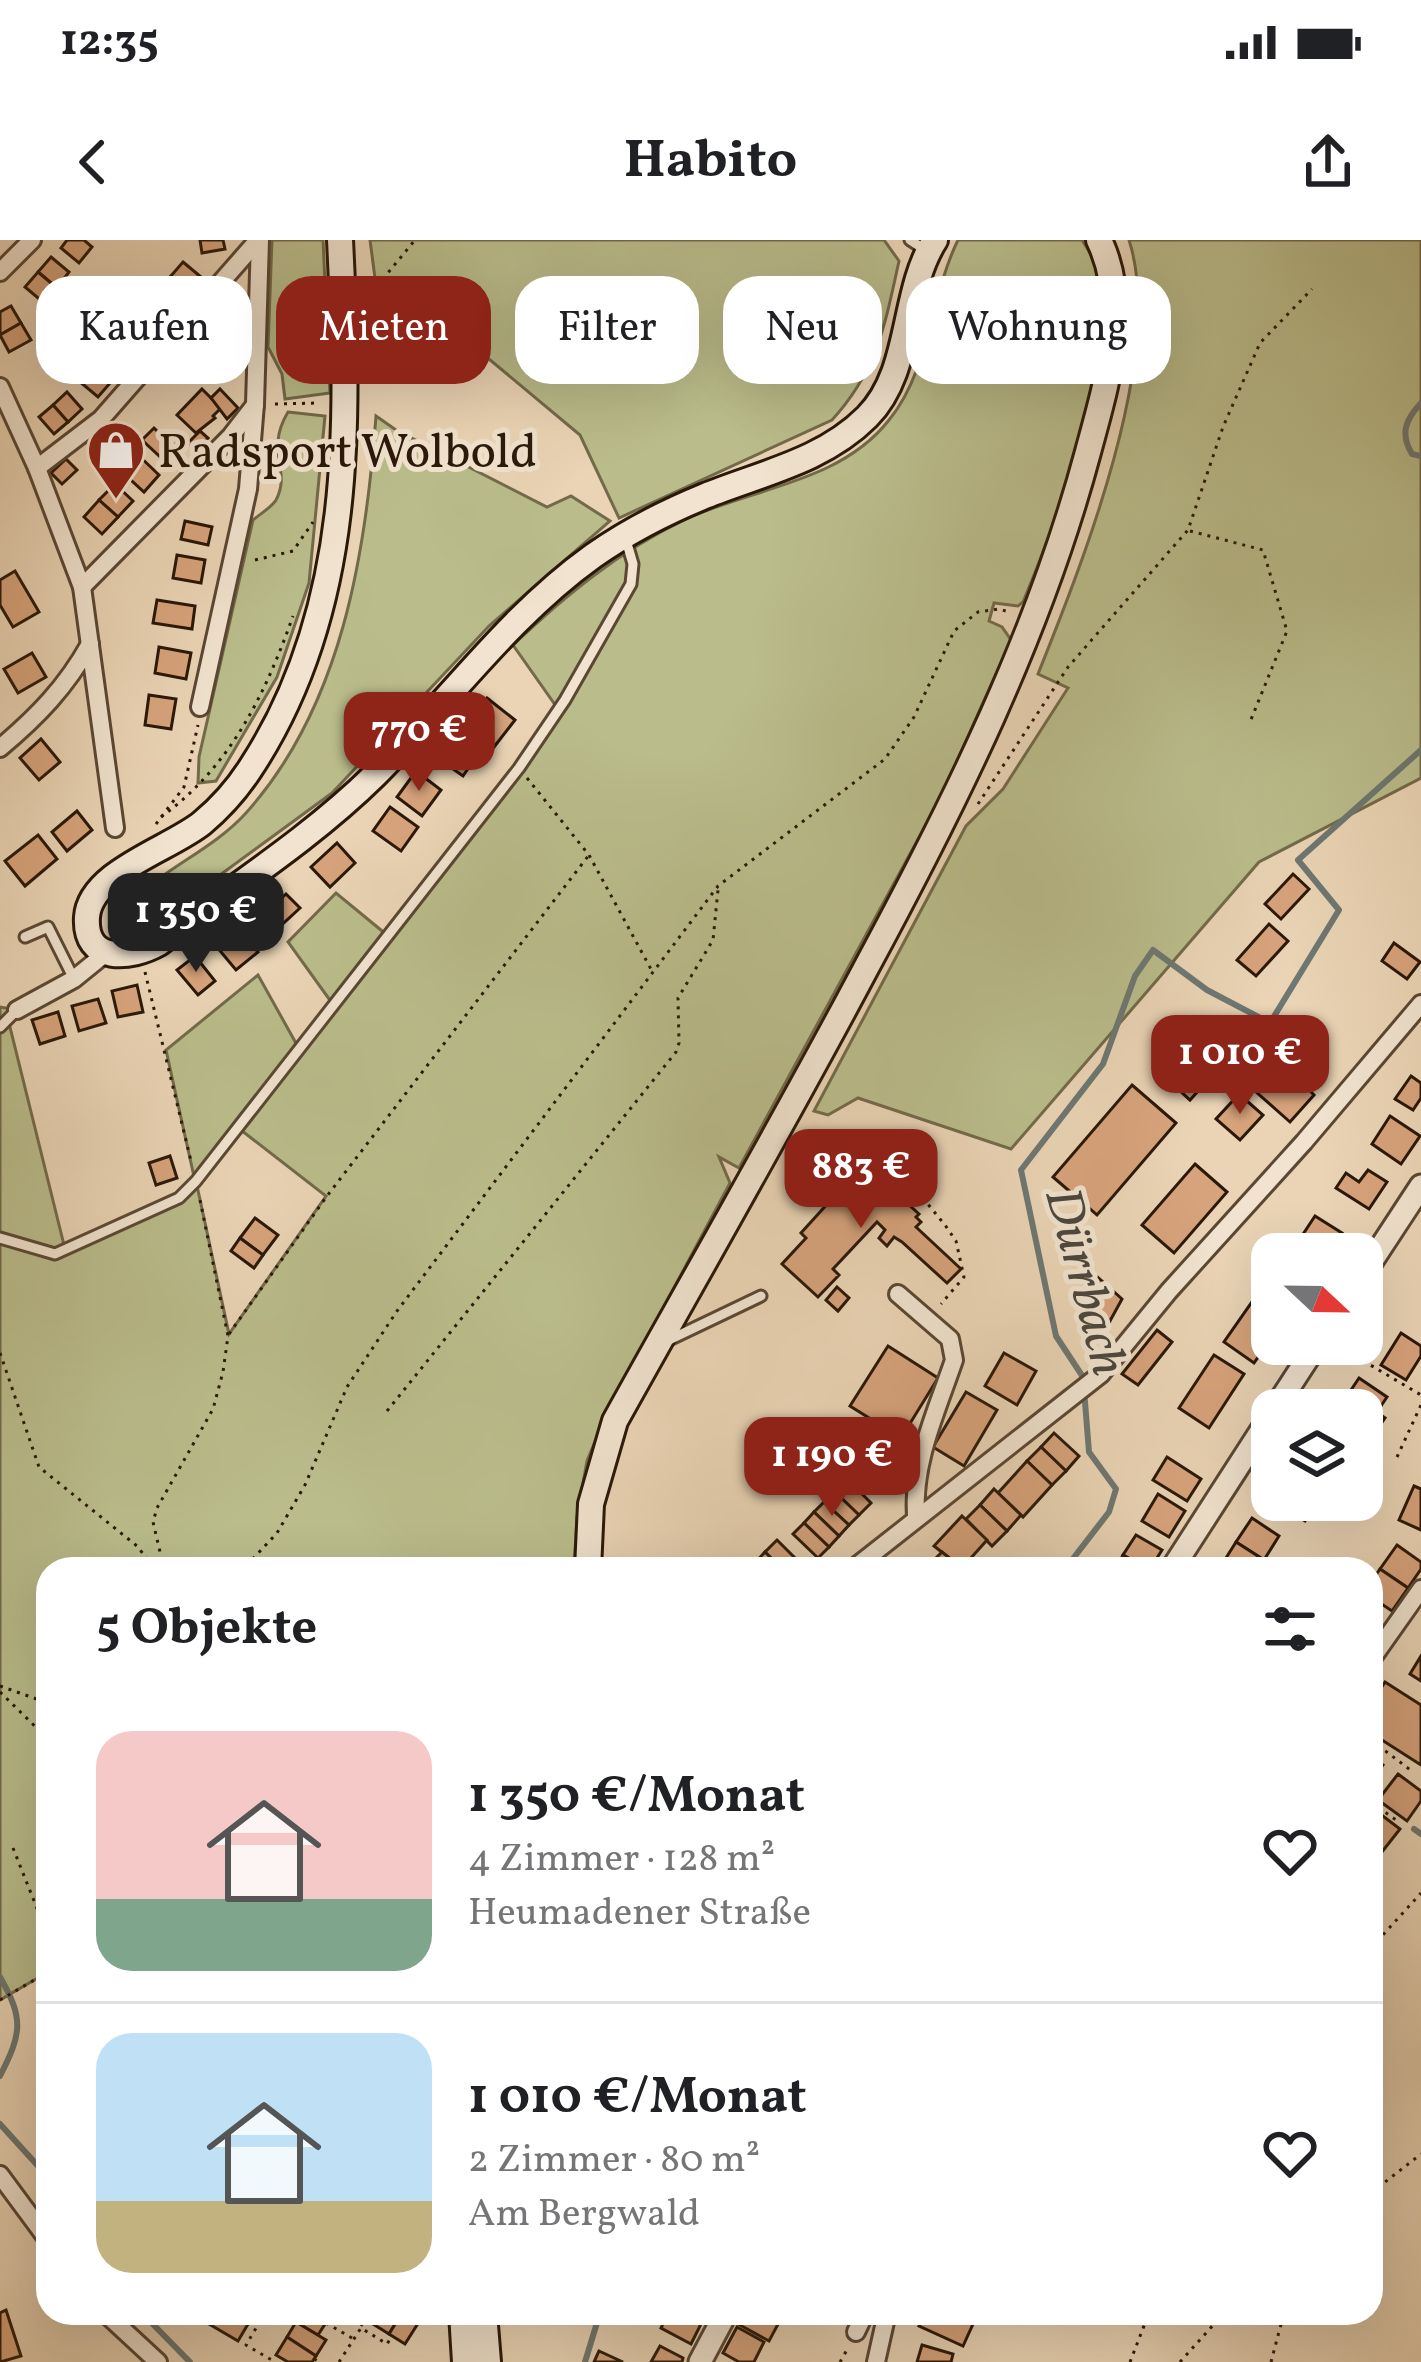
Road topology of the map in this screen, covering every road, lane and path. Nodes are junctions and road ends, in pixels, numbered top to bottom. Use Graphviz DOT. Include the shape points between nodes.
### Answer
graph roads {
  1 [pos="32,240"];
  2 [pos="259,240"];
  3 [pos="340,240"];
  4 [pos="415,240"];
  5 [pos="1100,240"];
  6 [pos="924,244"];
  7 [pos="0,272"];
  8 [pos="385,276"];
  9 [pos="1312,289"];
  10 [pos="0,387"];
  11 [pos="255,404"];
  12 [pos="346,404"];
  13 [pos="37,468"];
  14 [pos="1188,530"];
  15 [pos="625,534"];
  16 [pos="311,542"];
  17 [pos="235,560"];
  18 [pos="82,587"];
  19 [pos="298,600"];
  20 [pos="1034,620"];
  21 [pos="90,644"];
  22 [pos="200,707"];
  23 [pos="1250,722"];
  24 [pos="0,748"];
  25 [pos="519,768"];
  26 [pos="161,817"];
  27 [pos="941,827"];
  28 [pos="115,828"];
  29 [pos="149,835"];
  30 [pos="590,855"];
  31 [pos="718,886"];
  32 [pos="25,937"];
  33 [pos="106,953"];
  34 [pos="138,953"];
  35 [pos="653,974"];
  36 [pos="74,979"];
  37 [pos="1421,1004"];
  38 [pos="17,1010"];
  39 [pos="0,1027"];
  40 [pos="196,1181"];
  41 [pos="826,1185"];
  42 [pos="1421,1186"];
  43 [pos="0,1238"];
  44 [pos="1383,1244"];
  45 [pos="898,1294"];
  46 [pos="761,1296"];
  47 [pos="928,1319"];
  48 [pos="228,1336"];
  49 [pos="657,1346"];
  50 [pos="0,1352"];
  51 [pos="1371,1365"];
  52 [pos="1421,1395"];
  53 [pos="1421,1405"];
  54 [pos="387,1411"];
  55 [pos="883,1432"];
  56 [pos="1251,1446"];
  57 [pos="922,1456"];
  58 [pos="1397,1457"];
  59 [pos="916,1516"];
  60 [pos="144,1557"];
  61 [pos="161,1557"];
  62 [pos="254,1557"];
  63 [pos="588,1557"];
  64 [pos="867,1557"];
  65 [pos="1180,1557"];
  66 [pos="1421,1589"];
  67 [pos="1383,1643"];
  68 [pos="0,1689"];
  69 [pos="36,1700"];
  70 [pos="36,1726"];
  71 [pos="1383,1749"];
  72 [pos="1413,1772"];
  73 [pos="1383,1811"];
  74 [pos="1396,1820"];
  75 [pos="13,1848"];
  76 [pos="1421,1893"];
  77 [pos="36,1906"];
  78 [pos="1383,1935"];
  79 [pos="36,1977"];
  80 [pos="0,2000"];
  81 [pos="1421,2154"];
  82 [pos="0,2175"];
  83 [pos="1383,2184"];
  84 [pos="36,2224"];
  85 [pos="118,2325"];
  86 [pos="258,2325"];
  87 [pos="329,2325"];
  88 [pos="362,2325"];
  89 [pos="463,2325"];
  90 [pos="485,2325"];
  91 [pos="720,2325"];
  92 [pos="859,2325"];
  93 [pos="884,2325"];
  94 [pos="1144,2325"];
  95 [pos="1213,2325"];
  96 [pos="1281,2325"];
  97 [pos="361,2328"];
  98 [pos="392,2336"];
  99 [pos="853,2338"];
  100 [pos="353,2339"];
  101 [pos="259,2353"];
  102 [pos="158,2362"];
  103 [pos="256,2362"];
  104 [pos="275,2362"];
  105 [pos="339,2362"];
  106 [pos="465,2362"];
  107 [pos="488,2362"];
  108 [pos="700,2362"];
  109 [pos="839,2362"];
  110 [pos="876,2362"];
  111 [pos="1130,2362"];
  112 [pos="1180,2362"];
  113 [pos="1271,2362"];
  1 -- 7 [label="street"];
  2 -- 11 [label="street"];
  2 -- 13 [label="street" via="101,419"];
  3 -- 12 [label="main road"];
  4 -- 8 [label="path"];
  5 -- 20 [label="main road" via="1116,318 1107,370 1075,501"];
  6 -- 15 [label="main road" via="893,375 871,413 835,445"];
  9 -- 14 [label="path" via="1260,343"];
  10 -- 13 [label="street"];
  11 -- 12 [label="path"];
  11 -- 17 [label="street"];
  11 -- 18 [label="street"];
  12 -- 33 [label="main road" via="332,566 295,683 228,799 104,882 89,902 86,923"];
  13 -- 18 [label="street"];
  14 -- 23 [label="path" via="1263,550 1287,631"];
  14 -- 27 [label="path" via="1068,667 973,812"];
  15 -- 25 [label="lane" via="631,584"];
  15 -- 34 [label="main road" via="554,586 334,811"];
  16 -- 17 [label="path" via="314,521 293,551"];
  17 -- 22 [label="street"];
  18 -- 21 [label="street"];
  19 -- 26 [label="path" via="227,753"];
  20 -- 27 [label="main road"];
  20 -- 31 [label="path" via="978,611 954,631 885,759"];
  21 -- 24 [label="street" via="44,711"];
  21 -- 28 [label="street"];
  22 -- 26 [label="path" via="184,787"];
  25 -- 30 [label="path"];
  25 -- 40 [label="lane"];
  26 -- 29 [label="path"];
  27 -- 49 [label="main road"];
  30 -- 35 [label="path"];
  30 -- 48 [label="path"];
  31 -- 35 [label="path"];
  31 -- 54 [label="path" via="713,940 678,998 676,1052"];
  32 -- 36 [label="lane" via="48,927"];
  33 -- 34 [label="main road"];
  33 -- 36 [label="street"];
  34 -- 40 [label="path"];
  35 -- 62 [label="path" via="397,1311 347,1387 305,1485"];
  36 -- 38 [label="street"];
  37 -- 59 [label="street" via="1101,1374"];
  38 -- 39 [label="lane"];
  40 -- 43 [label="lane" via="179,1198 55,1254"];
  40 -- 48 [label="path"];
  41 -- 47 [label="path" via="851,1155 872,1146 945,1225 964,1277"];
  42 -- 44 [label="street"];
  45 -- 47 [label="street"];
  46 -- 49 [label="lane"];
  47 -- 57 [label="street" via="950,1339 954,1360"];
  48 -- 61 [label="path" via="213,1409 157,1508"];
  49 -- 63 [label="main road" via="602,1457"];
  50 -- 60 [label="path" via="39,1467"];
  51 -- 52 [label="path"];
  53 -- 58 [label="path"];
  55 -- 57 [label="path"];
  56 -- 65 [label="street"];
  57 -- 59 [label="street"];
  59 -- 64 [label="street"];
  66 -- 67 [label="street"];
  68 -- 69 [label="path"];
  68 -- 70 [label="path"];
  71 -- 72 [label="path"];
  73 -- 74 [label="path"];
  75 -- 77 [label="path"];
  76 -- 78 [label="path"];
  79 -- 80 [label="path"];
  81 -- 83 [label="path"];
  82 -- 84 [label="street"];
  85 -- 102 [label="street"];
  86 -- 101 [label="path" via="246,2344"];
  87 -- 100 [label="path"];
  88 -- 97 [label="path"];
  89 -- 106 [label="main road"];
  90 -- 107 [label="main road"];
  91 -- 108 [label="street"];
  92 -- 99 [label="street"];
  93 -- 110 [label="street"];
  94 -- 111 [label="path"];
  95 -- 112 [label="path"];
  96 -- 113 [label="path"];
  97 -- 98 [label="path" via="387,2344"];
  97 -- 100 [label="path"];
  99 -- 109 [label="path"];
  100 -- 105 [label="path"];
  101 -- 103 [label="path"];
  101 -- 104 [label="path"];
}
